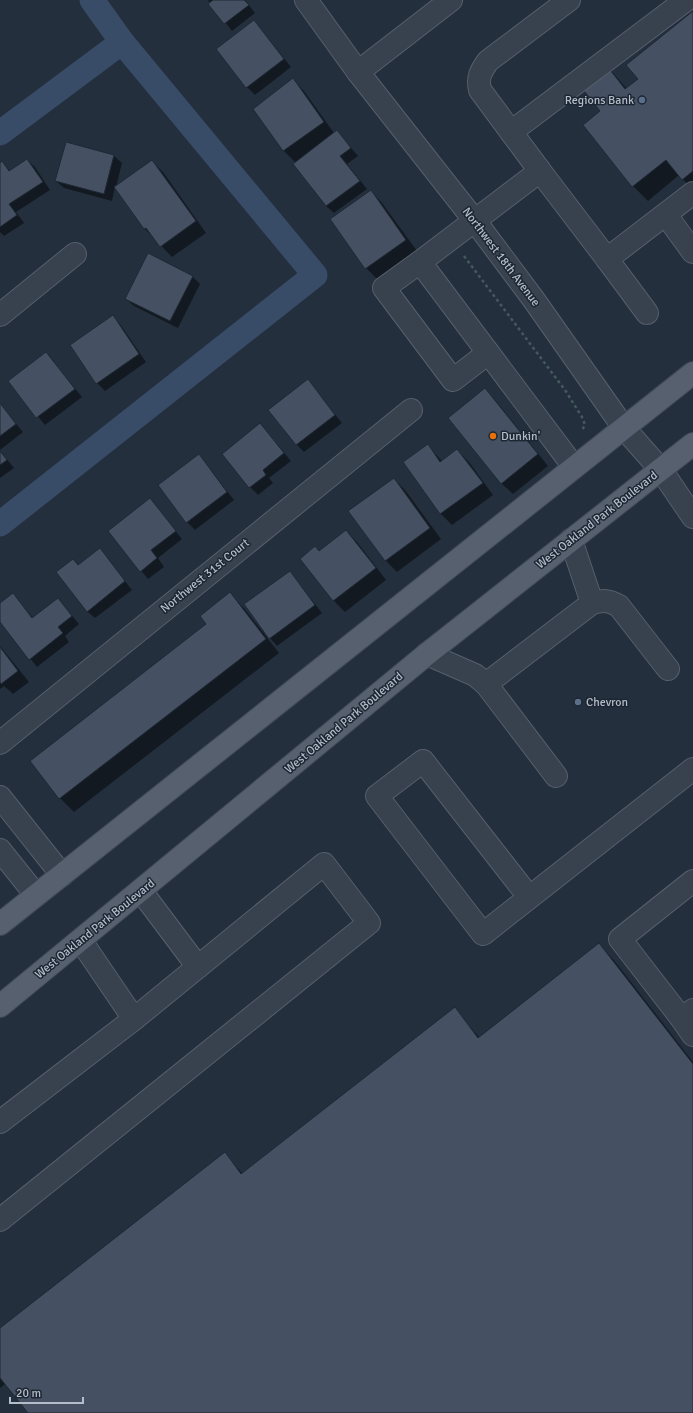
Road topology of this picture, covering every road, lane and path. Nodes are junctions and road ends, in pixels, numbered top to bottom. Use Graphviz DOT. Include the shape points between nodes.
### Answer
graph roads {
  1 [pos="306,0"];
  2 [pos="451,0"];
  3 [pos="569,0"];
  4 [pos="686,0"];
  5 [pos="358,72"];
  6 [pos="511,132"];
  7 [pos="540,171"];
  8 [pos="693,194"];
  9 [pos="666,214"];
  10 [pos="475,221"];
  11 [pos="451,238"];
  12 [pos="693,252"];
  13 [pos="75,254"];
  14 [pos="607,260"];
  15 [pos="420,262"];
  16 [pos="647,312"];
  17 [pos="0,315"];
  18 [pos="488,353"];
  19 [pos="693,373"];
  20 [pos="411,410"];
  21 [pos="624,428"];
  22 [pos="693,444"];
  23 [pos="560,448"];
  24 [pos="574,467"];
  25 [pos="662,470"];
  26 [pos="693,517"];
  27 [pos="571,540"];
  28 [pos="592,603"];
  29 [pos="427,654"];
  30 [pos="668,669"];
  31 [pos="486,684"];
  32 [pos="0,743"];
  33 [pos="693,769"];
  34 [pos="556,776"];
  35 [pos="0,798"];
  36 [pos="0,850"];
  37 [pos="62,875"];
  38 [pos="693,881"];
  39 [pos="141,891"];
  40 [pos="36,895"];
  41 [pos="529,897"];
  42 [pos="0,924"];
  43 [pos="81,941"];
  44 [pos="198,967"];
  45 [pos="0,1006"];
  46 [pos="134,1019"];
  47 [pos="689,1022"];
  48 [pos="0,1122"];
  49 [pos="0,1220"];
  1 -- 5 [label="street, Northwest 18th Avenue"];
  2 -- 5 [label="street"];
  3 -- 6 [label="street" via="488,62 477,80 480,90"];
  4 -- 6 [label="street"];
  5 -- 10 [label="street, Northwest 18th Avenue"];
  6 -- 7 [label="street"];
  7 -- 10 [label="street"];
  7 -- 14 [label="street"];
  8 -- 9 [label="street"];
  9 -- 12 [label="street"];
  9 -- 14 [label="street"];
  10 -- 11 [label="street"];
  10 -- 21 [label="street, Northwest 18th Avenue"];
  11 -- 15 [label="street"];
  11 -- 23 [label="path" via="565,390 582,417 585,425 582,430"];
  13 -- 17 [label="street"];
  14 -- 16 [label="street"];
  15 -- 18 [label="street"];
  15 -- 18 [label="street" via="384,288 452,380"];
  18 -- 23 [label="street"];
  19 -- 21 [label="main road"];
  20 -- 32 [label="street, Northwest 31st Court"];
  21 -- 24 [label="main road"];
  21 -- 25 [label="street, Northwest 18th Avenue"];
  22 -- 25 [label="main road, West Oakland Park Boulevard"];
  23 -- 24 [label="street"];
  24 -- 37 [label="main road"];
  25 -- 26 [label="street, Northwest 18th Avenue"];
  25 -- 27 [label="main road, West Oakland Park Boulevard"];
  27 -- 28 [label="street"];
  27 -- 29 [label="main road, West Oakland Park Boulevard"];
  28 -- 30 [label="street" via="604,600 612,601 619,606"];
  28 -- 31 [label="street"];
  29 -- 31 [label="street" via="475,675"];
  29 -- 39 [label="main road, West Oakland Park Boulevard"];
  31 -- 34 [label="street"];
  33 -- 41 [label="street"];
  35 -- 37 [label="street"];
  36 -- 40 [label="street"];
  37 -- 40 [label="main road"];
  38 -- 47 [label="street" via="620,939"];
  39 -- 43 [label="main road, West Oakland Park Boulevard"];
  39 -- 44 [label="street"];
  40 -- 42 [label="main road"];
  41 -- 41 [label="street" via="483,934 377,796 423,761"];
  43 -- 45 [label="main road, West Oakland Park Boulevard"];
  43 -- 46 [label="street"];
  44 -- 46 [label="street"];
  44 -- 49 [label="street" via="324,864 369,923"];
  46 -- 48 [label="street"];
}
